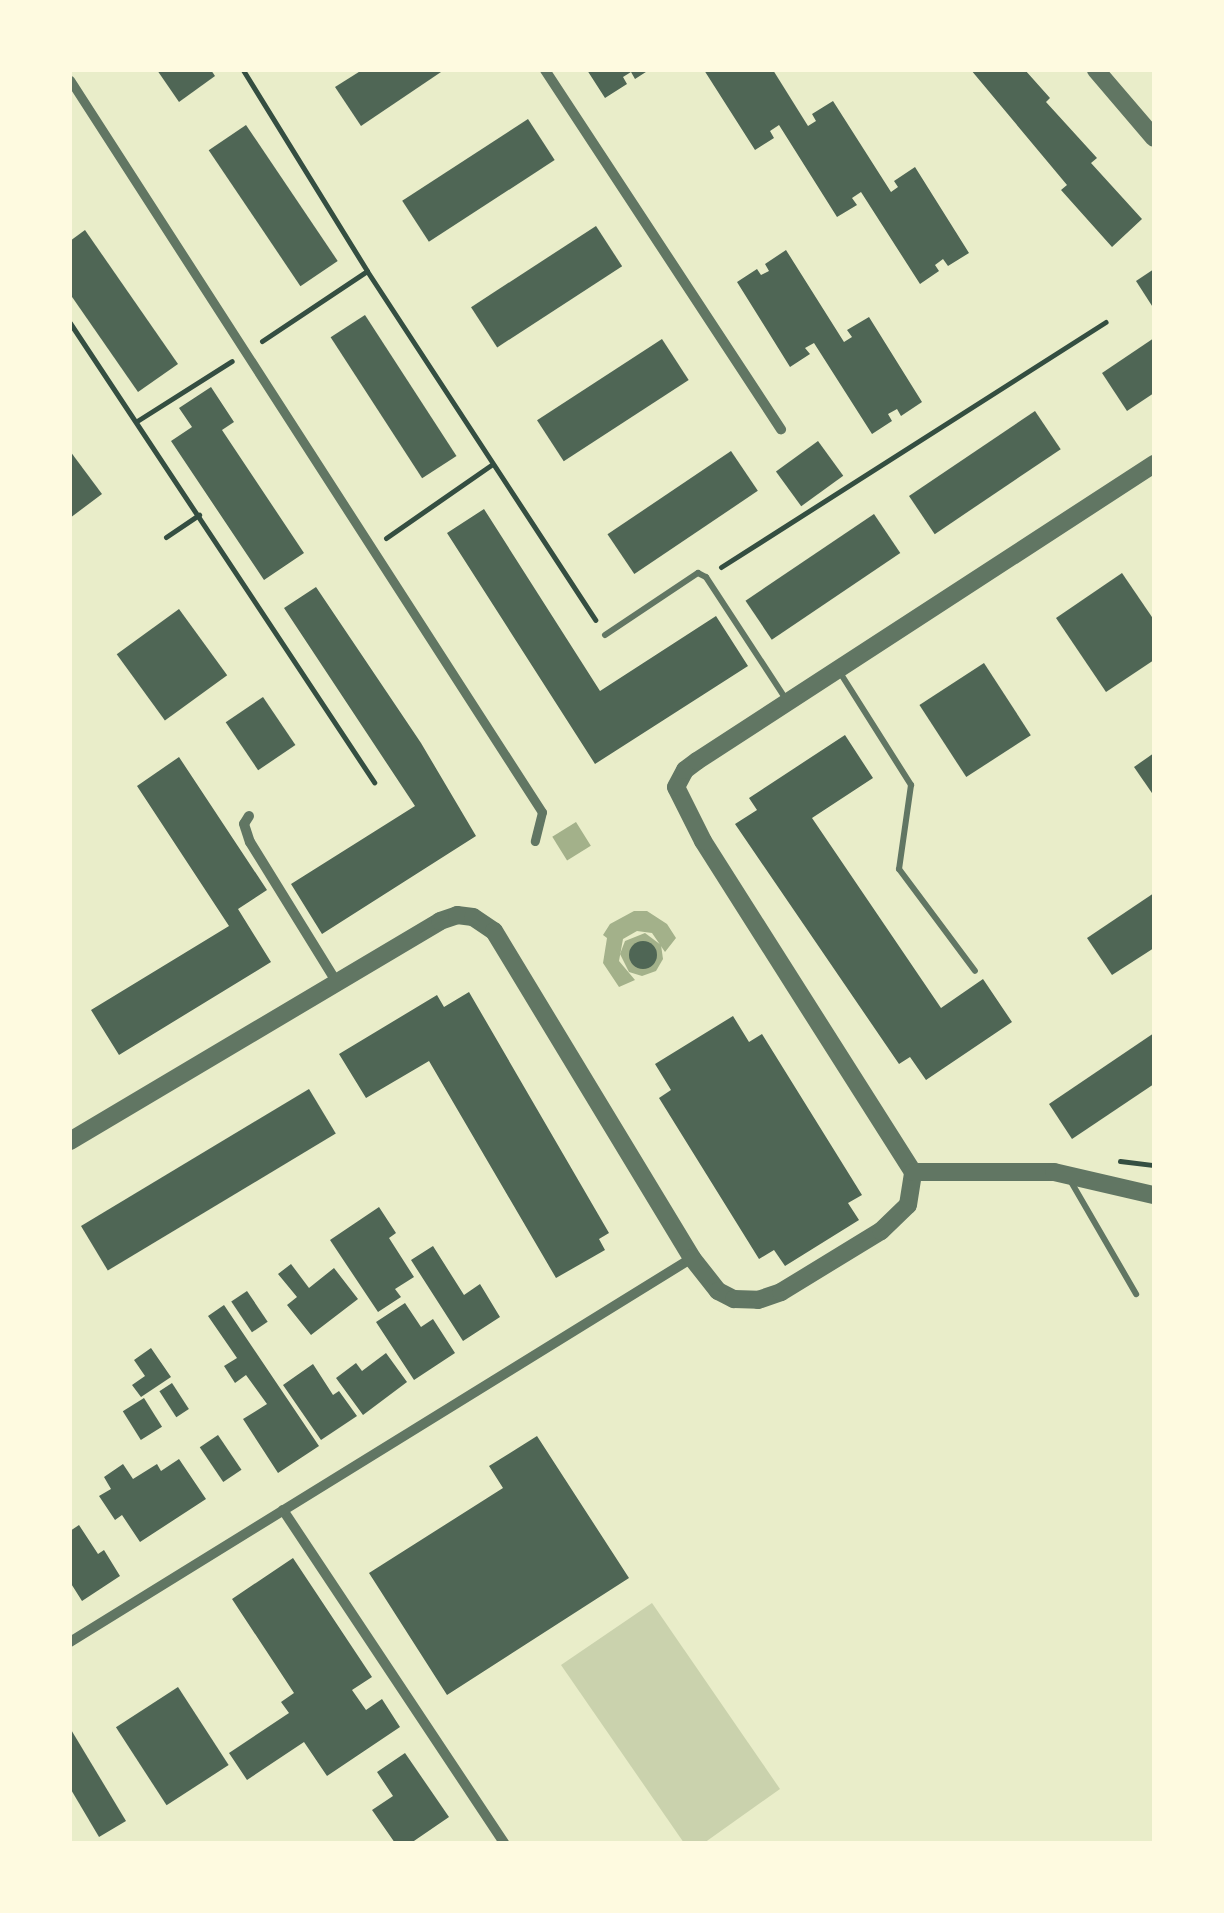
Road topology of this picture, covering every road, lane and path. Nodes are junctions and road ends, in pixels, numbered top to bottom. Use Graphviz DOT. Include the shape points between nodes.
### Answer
graph roads {
  1 [pos="243,70"];
  2 [pos="545,70"];
  3 [pos="1096,70"];
  4 [pos="70,80"];
  5 [pos="1154,138"];
  6 [pos="367,271"];
  7 [pos="1106,322"];
  8 [pos="70,323"];
  9 [pos="246,352"];
  10 [pos="137,420"];
  11 [pos="781,429"];
  12 [pos="491,464"];
  13 [pos="1154,464"];
  14 [pos="199,515"];
  15 [pos="166,537"];
  16 [pos="372,548"];
  17 [pos="706,577"];
  18 [pos="605,635"];
  19 [pos="838,670"];
  20 [pos="788,702"];
  21 [pos="374,782"];
  22 [pos="249,816"];
  23 [pos="535,841"];
  24 [pos="975,971"];
  25 [pos="338,983"];
  26 [pos="70,1142"];
  27 [pos="913,1172"];
  28 [pos="1066,1174"];
  29 [pos="1154,1196"];
  30 [pos="692,1258"];
  31 [pos="1136,1294"];
  32 [pos="283,1510"];
  33 [pos="70,1642"];
  34 [pos="504,1843"];
  1 -- 6 [label="path"];
  2 -- 11 [label="street"];
  3 -- 5 [label="street"];
  4 -- 9 [label="street"];
  6 -- 9 [label="path"];
  6 -- 12 [label="path"];
  7 -- 17 [label="path"];
  8 -- 10 [label="path"];
  9 -- 10 [label="path"];
  9 -- 16 [label="street"];
  10 -- 14 [label="path"];
  12 -- 16 [label="path"];
  12 -- 18 [label="path"];
  13 -- 19 [label="street"];
  14 -- 15 [label="path"];
  14 -- 21 [label="path"];
  16 -- 23 [label="street" via="542,812"];
  17 -- 18 [label="lane" via="698,574"];
  17 -- 20 [label="lane"];
  19 -- 20 [label="street"];
  19 -- 24 [label="lane" via="911,784 899,869"];
  20 -- 27 [label="street" via="685,770 676,787 686,814"];
  22 -- 25 [label="street" via="250,842"];
  25 -- 26 [label="street"];
  25 -- 30 [label="street" via="457,915 473,916 494,931"];
  27 -- 28 [label="street"];
  27 -- 30 [label="street" via="913,1192 899,1216 781,1292 758,1300 734,1298 718,1291"];
  28 -- 29 [label="street"];
  28 -- 31 [label="lane"];
  30 -- 32 [label="street"];
  32 -- 33 [label="street"];
  32 -- 34 [label="street"];
}
